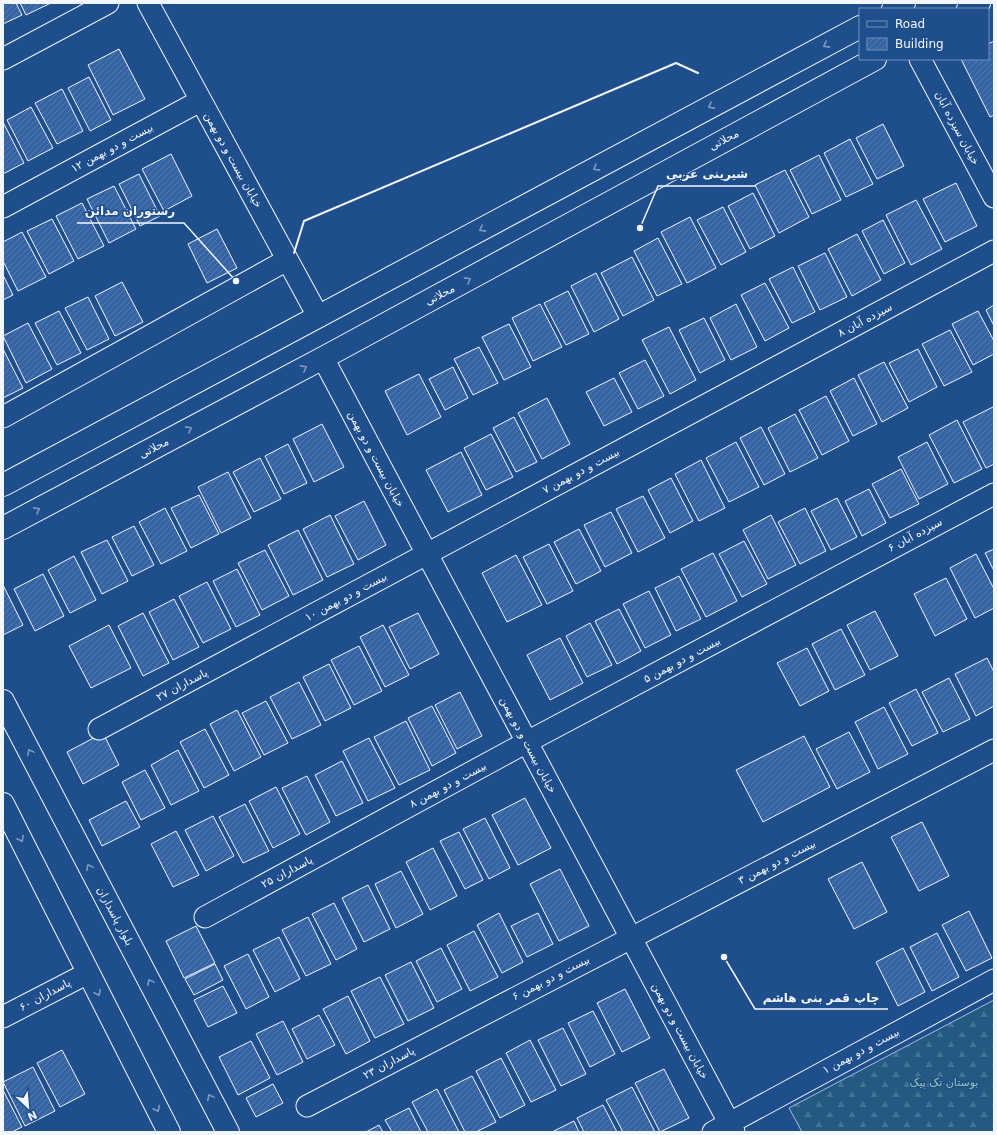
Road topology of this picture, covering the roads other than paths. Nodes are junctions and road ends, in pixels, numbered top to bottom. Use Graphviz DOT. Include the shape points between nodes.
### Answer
graph roads {
  1 [pos="108,3"];
  2 [pos="148,3"];
  3 [pos="979,3"];
  4 [pos="970,8"];
  5 [pos="859,28"];
  6 [pos="3,59"];
  7 [pos="873,60"];
  8 [pos="921,60"];
  9 [pos="200,100"];
  10 [pos="994,196"];
  11 [pos="3,207"];
  12 [pos="994,251"];
  13 [pos="287,260"];
  14 [pos="318,316"];
  15 [pos="323,358"];
  16 [pos="736,388"];
  17 [pos="3,417"];
  18 [pos="32,470"];
  19 [pos="3,472"];
  20 [pos="3,485"];
  21 [pos="994,494"];
  22 [pos="3,528"];
  23 [pos="426,553"];
  24 [pos="837,577"];
  25 [pos="265,640"];
  26 [pos="3,701"];
  27 [pos="99,729"];
  28 [pos="527,742"];
  29 [pos="994,750"];
  30 [pos="3,804"];
  31 [pos="368,828"];
  32 [pos="205,917"];
  33 [pos="630,937"];
  34 [pos="88,973"];
  35 [pos="994,980"];
  36 [pos="3,1017"];
  37 [pos="472,1020"];
  38 [pos="306,1106"];
  39 [pos="725,1129"];
  40 [pos="169,1132"];
  41 [pos="228,1132"];
  1 -- 6 [label="street"];
  2 -- 9 [label="street, خیابان بیست و دو بهمن"];
  3 -- 4 [label="main road"];
  5 -- 14 [label="main road, one-way"];
  15 -- 7 [label="main road, محلاتی, one-way"];
  8 -- 10 [label="street, خیابان سیزده آبان"];
  9 -- 11 [label="street, بیست و دو بهمن ۱۲"];
  9 -- 13 [label="street, خیابان بیست و دو بهمن"];
  12 -- 16 [label="street, سیزده آبان ۸"];
  13 -- 14 [label="street, خیابان بیست و دو بهمن"];
  13 -- 17 [label="street"];
  14 -- 18 [label="main road"];
  22 -- 15 [label="main road, محلاتی, one-way"];
  15 -- 23 [label="street, خیابان بیست و دو بهمن"];
  16 -- 23 [label="street, بیست و دو بهمن ۷"];
  18 -- 19 [label="main road"];
  18 -- 20 [label="main road"];
  21 -- 24 [label="street, سیزده آبان ۶"];
  23 -- 25 [label="street, بیست و دو بهمن ۱۰"];
  23 -- 28 [label="street, خیابان بیست و دو بهمن"];
  24 -- 28 [label="street, بیست و دو بهمن ۵"];
  25 -- 27 [label="street, پاسداران ۲۷"];
  41 -- 26 [label="main road, بلوار پاسداران, one-way"];
  28 -- 31 [label="street, بیست و دو بهمن ۸"];
  28 -- 33 [label="street, خیابان بیست و دو بهمن"];
  29 -- 33 [label="street, بیست و دو بهمن ۳"];
  30 -- 34 [label="main road, one-way"];
  31 -- 32 [label="street, پاسداران ۲۵"];
  33 -- 37 [label="street, بیست و دو بهمن ۶"];
  33 -- 39 [label="street, خیابان بیست و دو بهمن"];
  34 -- 36 [label="street, پاسداران ۶۰"];
  34 -- 40 [label="main road, one-way"];
  35 -- 39 [label="street, بیست و دو بهمن ۱"];
  37 -- 38 [label="street, پاسداران ۲۳"];
}
